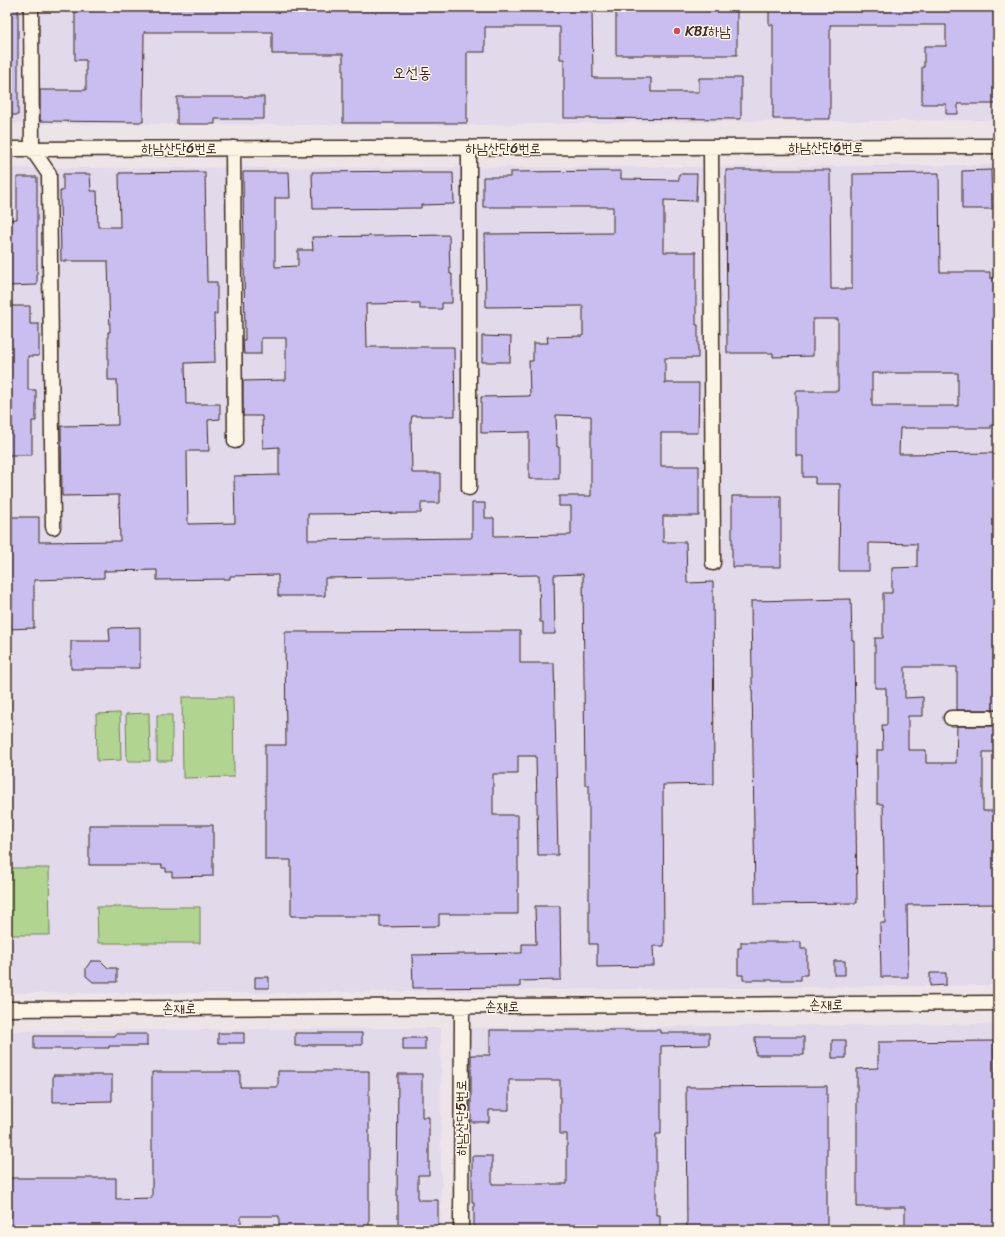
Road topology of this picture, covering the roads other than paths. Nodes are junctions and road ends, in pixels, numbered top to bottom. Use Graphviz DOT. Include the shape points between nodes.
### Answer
graph roads {
  1 [pos="31,7"];
  2 [pos="998,146"];
  3 [pos="711,147"];
  4 [pos="233,148"];
  5 [pos="469,148"];
  6 [pos="7,149"];
  7 [pos="32,149"];
  8 [pos="235,441"];
  9 [pos="469,488"];
  10 [pos="53,527"];
  11 [pos="713,563"];
  12 [pos="951,718"];
  13 [pos="998,718"];
  14 [pos="998,1003"];
  15 [pos="462,1006"];
  16 [pos="7,1009"];
  17 [pos="461,1230"];
  1 -- 7 [label="street"];
  2 -- 3 [label="street, 하남산단6번로"];
  3 -- 5 [label="street, 하남산단6번로"];
  3 -- 11 [label="street"];
  4 -- 5 [label="street, 하남산단6번로"];
  4 -- 7 [label="street, 하남산단6번로"];
  4 -- 8 [label="street"];
  5 -- 9 [label="street"];
  6 -- 7 [label="street, 하남산단6번로"];
  7 -- 10 [label="street" via="49,174"];
  12 -- 13 [label="street"];
  14 -- 15 [label="street, 손재로"];
  15 -- 16 [label="street, 손재로"];
  15 -- 17 [label="street, 하남산단5번로"];
}
